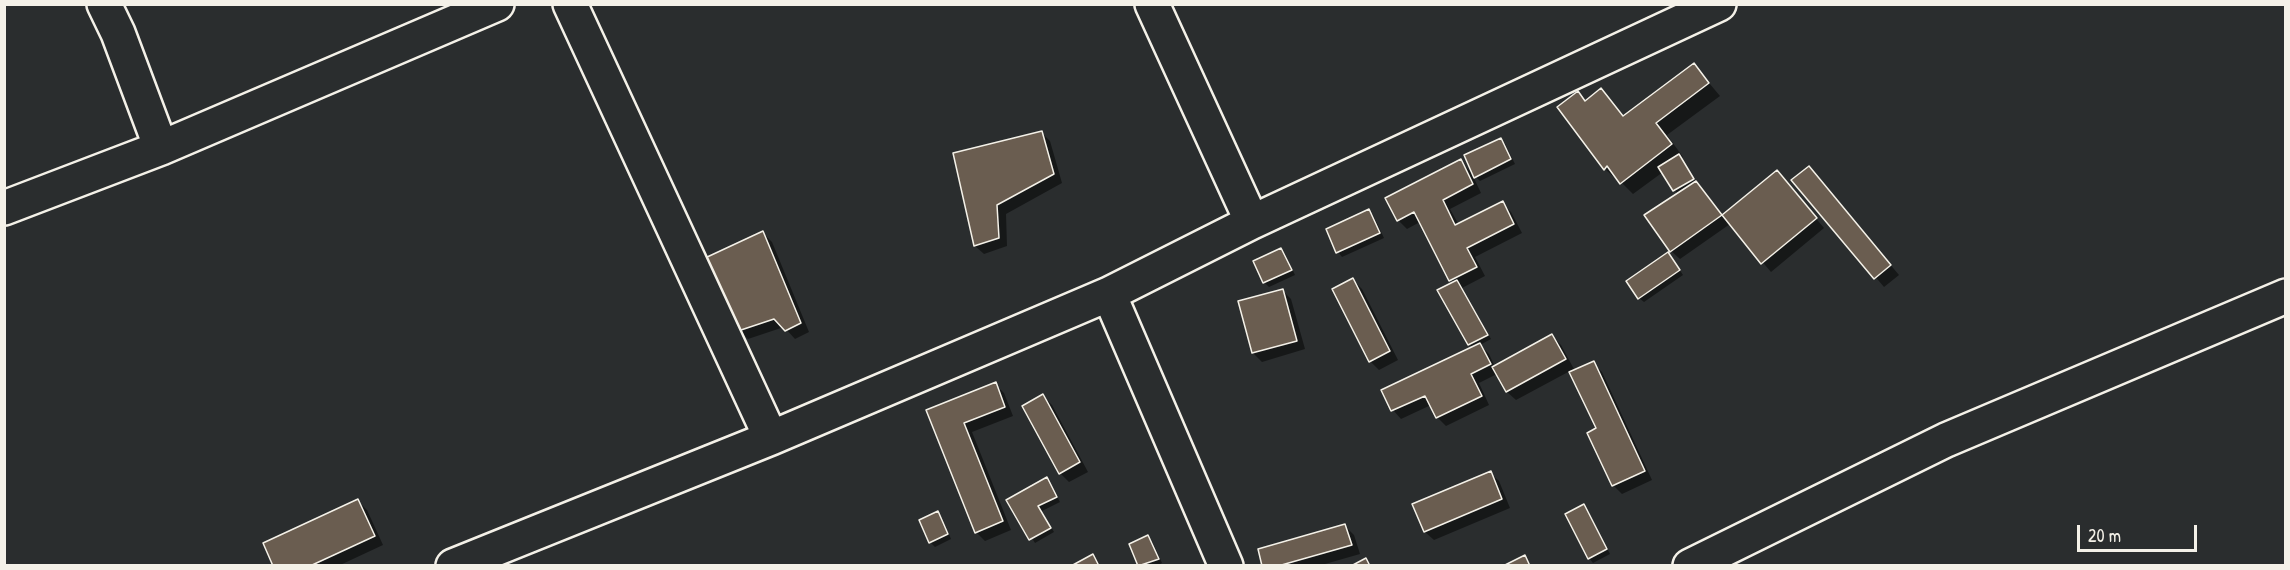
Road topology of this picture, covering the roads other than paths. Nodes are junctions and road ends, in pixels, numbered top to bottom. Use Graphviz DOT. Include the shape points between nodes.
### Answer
graph roads {
  1 [pos="104,4"];
  2 [pos="496,4"];
  3 [pos="570,4"];
  4 [pos="1152,4"];
  5 [pos="1719,4"];
  6 [pos="161,148"];
  7 [pos="4,208"];
  8 [pos="1252,222"];
  9 [pos="1109,294"];
  10 [pos="2286,296"];
  11 [pos="771,438"];
  12 [pos="453,566"];
  13 [pos="1226,566"];
  14 [pos="1690,566"];
  1 -- 6 [label="street"];
  2 -- 6 [label="street"];
  3 -- 11 [label="street"];
  4 -- 8 [label="street"];
  5 -- 8 [label="street"];
  6 -- 7 [label="street"];
  8 -- 9 [label="street"];
  9 -- 11 [label="street"];
  9 -- 13 [label="street"];
  10 -- 14 [label="street" via="1946,440"];
  11 -- 12 [label="street"];
}
